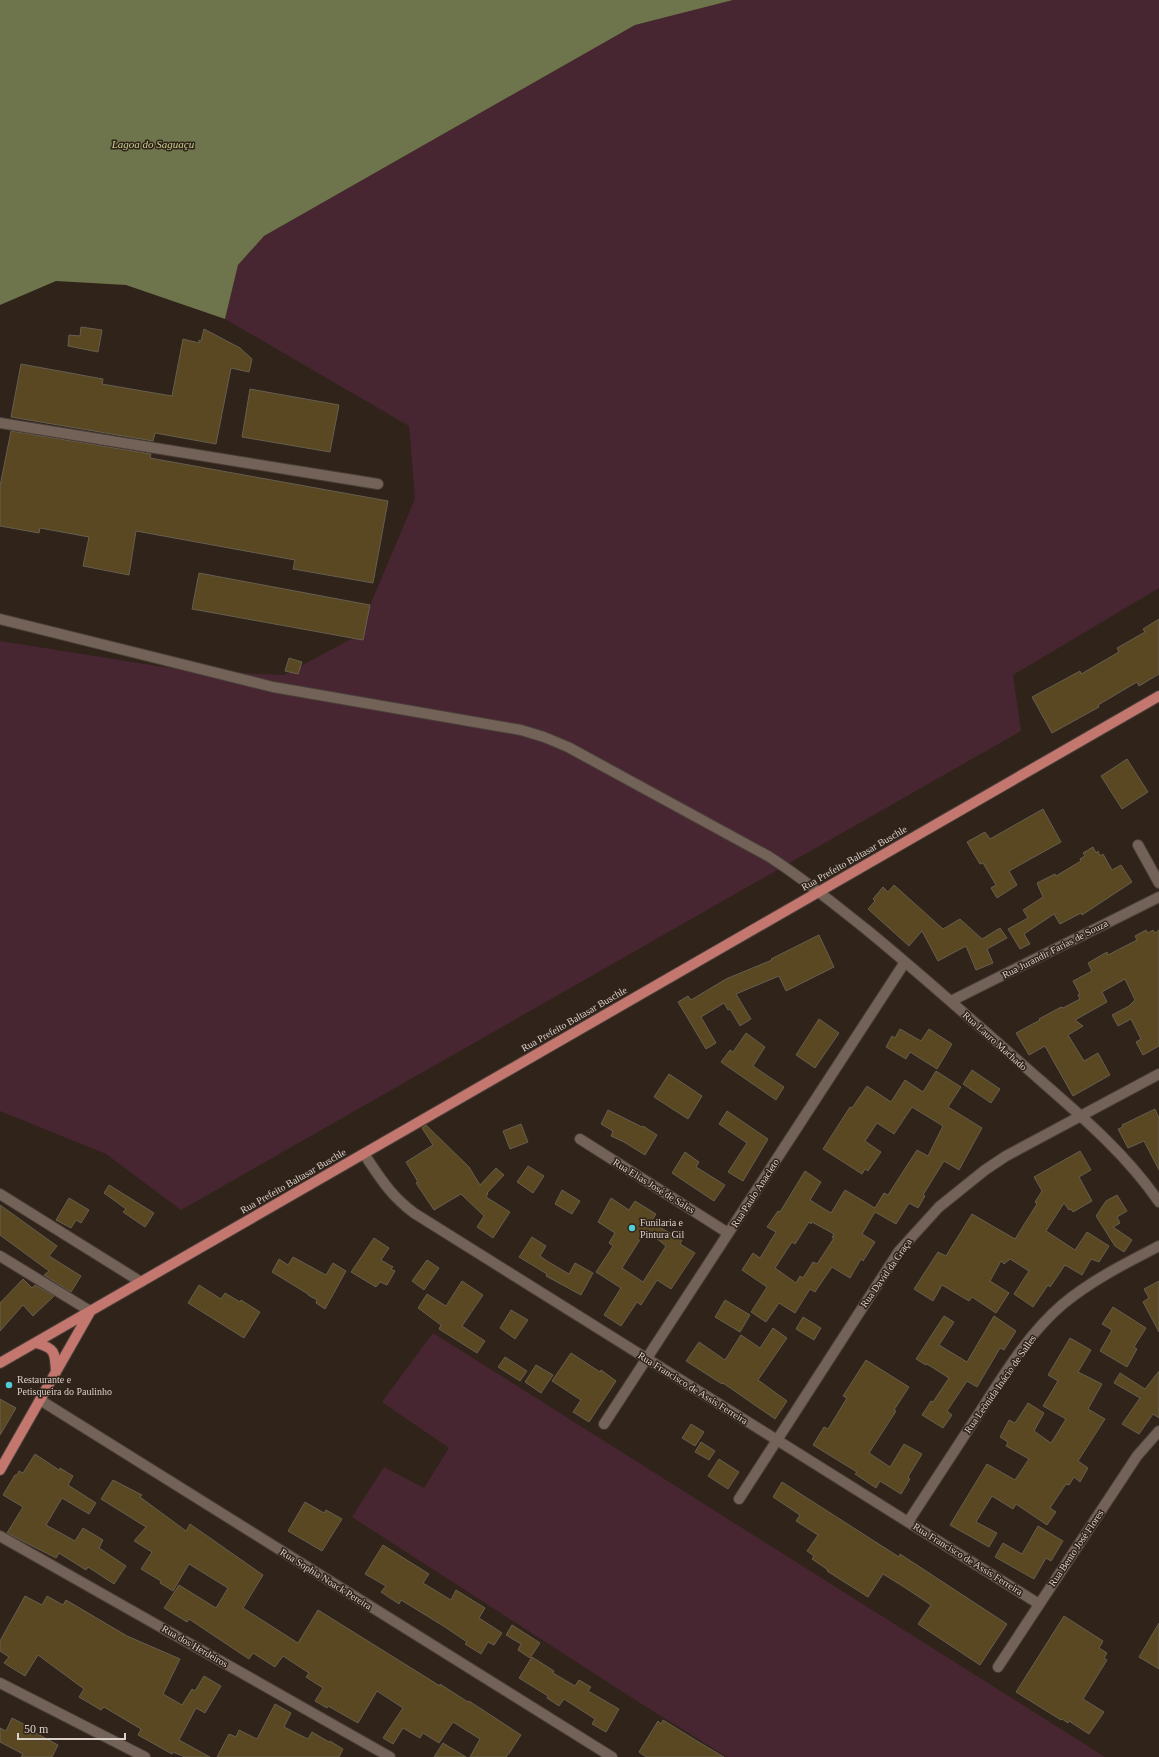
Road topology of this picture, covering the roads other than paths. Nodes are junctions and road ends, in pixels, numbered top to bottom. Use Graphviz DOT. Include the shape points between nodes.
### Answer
graph roads {
  1 [pos="0,423"];
  2 [pos="378,484"];
  3 [pos="0,612"];
  4 [pos="4,621"];
  5 [pos="1159,696"];
  6 [pos="1138,844"];
  7 [pos="1159,882"];
  8 [pos="819,892"];
  9 [pos="1159,897"];
  10 [pos="905,962"];
  11 [pos="951,1001"];
  12 [pos="1159,1074"];
  13 [pos="1080,1116"];
  14 [pos="580,1139"];
  15 [pos="364,1154"];
  16 [pos="0,1194"];
  17 [pos="1159,1202"];
  18 [pos="728,1233"];
  19 [pos="1159,1246"];
  20 [pos="0,1256"];
  21 [pos="140,1282"];
  22 [pos="90,1311"];
  23 [pos="36,1343"];
  24 [pos="647,1358"];
  25 [pos="0,1363"];
  26 [pos="56,1372"];
  27 [pos="40,1400"];
  28 [pos="604,1424"];
  29 [pos="1159,1431"];
  30 [pos="777,1440"];
  31 [pos="0,1470"];
  32 [pos="739,1499"];
  33 [pos="908,1522"];
  34 [pos="0,1536"];
  35 [pos="1039,1604"];
  36 [pos="998,1667"];
  37 [pos="0,1683"];
  38 [pos="144,1757"];
  39 [pos="390,1757"];
  40 [pos="610,1757"];
  1 -- 2 [label="street"];
  3 -- 4 [label="street"];
  4 -- 8 [label="street, Rua Lauro Machado" via="273,687 496,724 544,737 568,747 768,856"];
  5 -- 8 [label="main road, Rua Prefeito Baltasar Buschle"];
  6 -- 7 [label="street"];
  8 -- 10 [label="street, Rua Lauro Machado"];
  8 -- 15 [label="main road, Rua Prefeito Baltasar Buschle"];
  9 -- 11 [label="street, Rua Jurandir Farias de Souza"];
  10 -- 11 [label="street, Rua Lauro Machado"];
  10 -- 18 [label="street, Rua Paulo Anacleto"];
  11 -- 13 [label="street, Rua Lauro Machado"];
  12 -- 13 [label="street, Rua David da Graça"];
  13 -- 17 [label="street, Rua Lauro Machado" via="1135,1171"];
  13 -- 30 [label="street, Rua David da Graça" via="985,1170 939,1207 919,1227 878,1282"];
  14 -- 18 [label="street, Rua Elias José de Sales"];
  15 -- 21 [label="main road, Rua Prefeito Baltasar Buschle"];
  15 -- 24 [label="street, Rua Francisco de Assis Ferreira" via="399,1202"];
  16 -- 21 [label="street"];
  18 -- 24 [label="street, Rua Paulo Anacleto"];
  19 -- 33 [label="street, Rua Leônida Inácio de Salles" via="1083,1289 1040,1326 1002,1378"];
  20 -- 22 [label="street"];
  21 -- 22 [label="main road, Rua Prefeito Baltasar Buschle"];
  22 -- 23 [label="main road, Rua Prefeito Baltasar Buschle"];
  22 -- 26 [label="main road"];
  23 -- 25 [label="main road, Rua Prefeito Baltasar Buschle"];
  23 -- 26 [label="main road" via="52,1349"];
  24 -- 28 [label="street, Rua Paulo Anacleto"];
  24 -- 30 [label="street, Rua Francisco de Assis Ferreira"];
  26 -- 27 [label="main road"];
  27 -- 31 [label="main road"];
  27 -- 40 [label="street, Rua Sophia Noack Pereira"];
  29 -- 35 [label="street, Rua Bento José Flores" via="1137,1456"];
  30 -- 32 [label="street, Rua David da Graça"];
  30 -- 33 [label="street, Rua Francisco de Assis Ferreira"];
  33 -- 35 [label="street, Rua Francisco de Assis Ferreira"];
  34 -- 39 [label="street, Rua dos Herdeiros"];
  35 -- 36 [label="street, Rua Bento José Flores"];
  37 -- 38 [label="street"];
}
